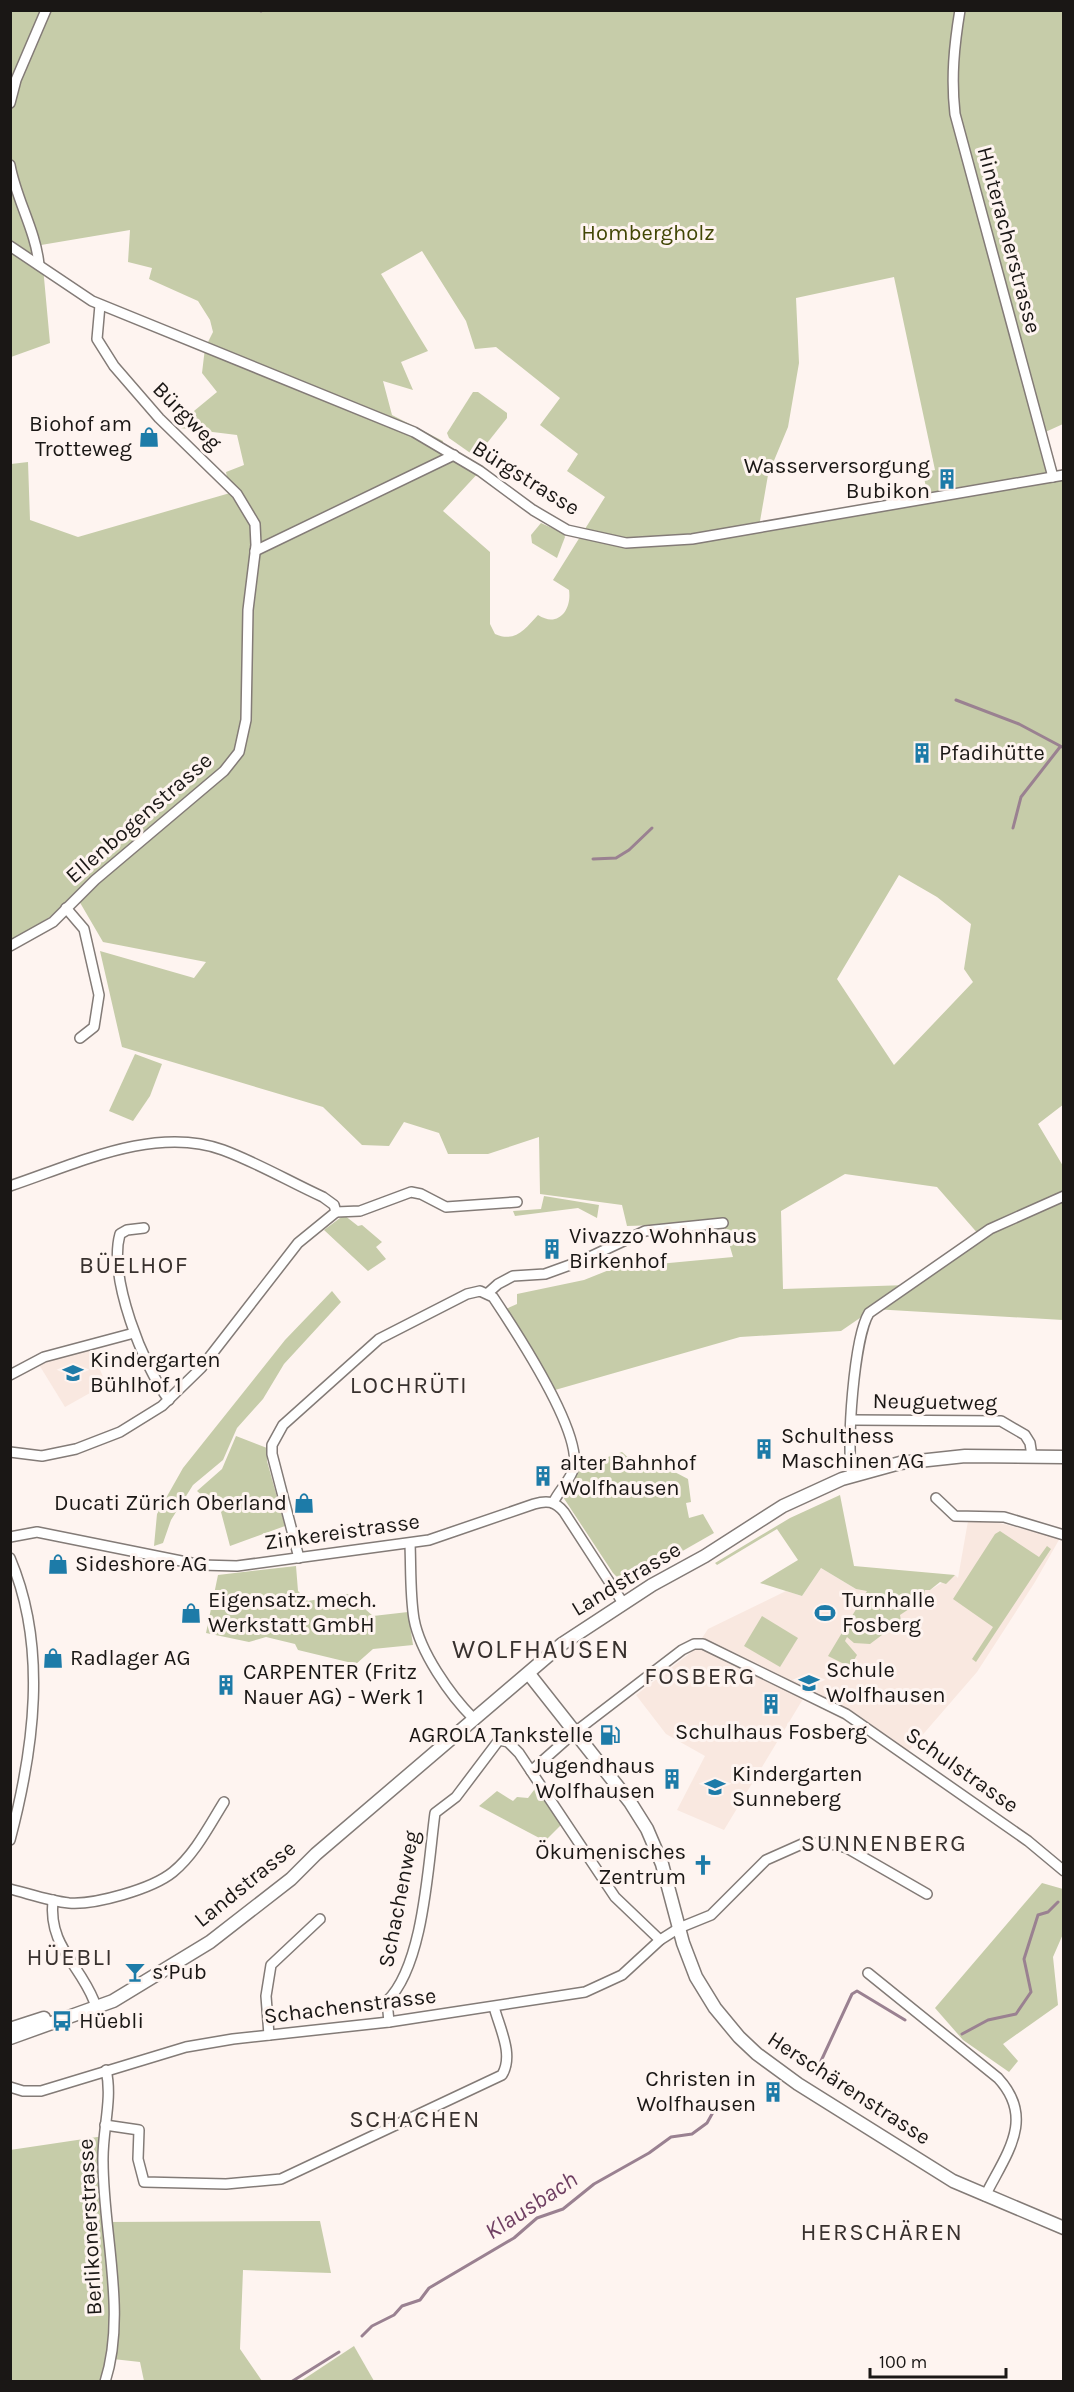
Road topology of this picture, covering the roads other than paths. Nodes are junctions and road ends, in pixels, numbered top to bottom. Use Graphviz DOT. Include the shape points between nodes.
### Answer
graph roads {
  1 [pos="46,10"];
  2 [pos="960,10"];
  3 [pos="10,104"];
  4 [pos="10,165"];
  5 [pos="10,246"];
  6 [pos="39,266"];
  7 [pos="100,305"];
  8 [pos="454,455"];
  9 [pos="1064,476"];
  10 [pos="1053,477"];
  11 [pos="255,551"];
  12 [pos="66,908"];
  13 [pos="10,946"];
  14 [pos="80,1038"];
  15 [pos="10,1186"];
  16 [pos="1064,1196"];
  17 [pos="517,1202"];
  18 [pos="336,1212"];
  19 [pos="723,1222"];
  20 [pos="144,1228"];
  21 [pos="488,1293"];
  22 [pos="134,1333"];
  23 [pos="10,1375"];
  24 [pos="169,1400"];
  25 [pos="853,1420"];
  26 [pos="10,1452"];
  27 [pos="1032,1456"];
  28 [pos="1064,1457"];
  29 [pos="852,1475"];
  30 [pos="936,1498"];
  31 [pos="553,1503"];
  32 [pos="1064,1535"];
  33 [pos="10,1537"];
  34 [pos="410,1544"];
  35 [pos="10,1558"];
  36 [pos="299,1558"];
  37 [pos="15,1581"];
  38 [pos="623,1603"];
  39 [pos="529,1674"];
  40 [pos="473,1718"];
  41 [pos="575,1732"];
  42 [pos="531,1771"];
  43 [pos="224,1802"];
  44 [pos="10,1840"];
  45 [pos="1064,1871"];
  46 [pos="10,1889"];
  47 [pos="927,1894"];
  48 [pos="53,1900"];
  49 [pos="320,1919"];
  50 [pos="679,1928"];
  51 [pos="660,1940"];
  52 [pos="868,1973"];
  53 [pos="130,1988"];
  54 [pos="94,2001"];
  55 [pos="494,2007"];
  56 [pos="389,2022"];
  57 [pos="10,2029"];
  58 [pos="269,2035"];
  59 [pos="10,2038"];
  60 [pos="106,2070"];
  61 [pos="10,2087"];
  62 [pos="105,2125"];
  63 [pos="984,2196"];
  64 [pos="1064,2228"];
  65 [pos="105,2382"];
  1 -- 3 [label="street"];
  2 -- 10 [label="street, Hinteracherstrasse" via="953,55 955,114"];
  4 -- 6 [label="street"];
  5 -- 6 [label="street, Bürgstrasse"];
  6 -- 7 [label="street, Bürgstrasse"];
  7 -- 8 [label="street, Bürgstrasse" via="395,424"];
  7 -- 11 [label="street, Bürgweg" via="97,336 103,349 145,403 244,504 255,524"];
  8 -- 10 [label="street, Bürgstrasse" via="555,524 626,543 692,539"];
  8 -- 11 [label="street"];
  9 -- 10 [label="street, Bürgstrasse"];
  11 -- 12 [label="street, Ellenbogenstrasse" via="248,610 247,711 239,752 224,771"];
  12 -- 13 [label="street, Ellenbogenstrasse" via="38,932"];
  12 -- 14 [label="street" via="84,929 99,995 94,1027"];
  15 -- 18 [label="street" via="128,1148 174,1141 236,1155 323,1197 334,1205"];
  16 -- 25 [label="street" via="990,1229 868,1313 858,1343"];
  17 -- 18 [label="street" via="446,1207 411,1192 360,1211"];
  18 -- 24 [label="street" via="298,1244 201,1368"];
  19 -- 21 [label="street" via="645,1231 581,1261 513,1276"];
  20 -- 22 [label="street" via="127,1230 118,1240 122,1287"];
  21 -- 31 [label="street" via="554,1397 564,1422 574,1467"];
  21 -- 36 [label="street" via="467,1294 379,1339 283,1425 272,1445 272,1454"];
  22 -- 23 [label="street" via="44,1358"];
  22 -- 24 [label="street" via="150,1371"];
  24 -- 26 [label="street" via="120,1432 85,1446 42,1456"];
  25 -- 27 [label="street, Neuguetweg" via="1001,1421 1025,1435"];
  25 -- 29 [label="street" via="849,1462"];
  27 -- 28 [label="main road, Landstrasse"];
  27 -- 29 [label="main road, Landstrasse" via="936,1458"];
  29 -- 38 [label="main road, Landstrasse" via="783,1506"];
  30 -- 32 [label="street" via="955,1516 1004,1517"];
  31 -- 34 [label="street, Zinkereistrasse" via="541,1502"];
  31 -- 38 [label="street" via="564,1512"];
  33 -- 36 [label="street, Zinkereistrasse" via="44,1533 208,1566"];
  34 -- 36 [label="street, Zinkereistrasse"];
  34 -- 40 [label="street" via="418,1634 431,1662"];
  35 -- 37 [label="street"];
  37 -- 44 [label="street" via="29,1625 34,1699 29,1761"];
  38 -- 39 [label="main road, Landstrasse" via="562,1644"];
  39 -- 40 [label="main road, Landstrasse"];
  39 -- 41 [label="main road, Herschärenstrasse"];
  40 -- 53 [label="main road, Landstrasse" via="274,1892 210,1942"];
  41 -- 42 [label="street, Schulstrasse"];
  41 -- 45 [label="street, Schulstrasse" via="682,1650 703,1644 846,1714 1028,1841"];
  41 -- 50 [label="main road, Herschärenstrasse" via="647,1829 662,1864"];
  42 -- 51 [label="street" via="615,1897"];
  42 -- 56 [label="street, Schachenweg" via="508,1742 499,1740 456,1797 435,1813 413,1952 397,1992 387,2001"];
  43 -- 48 [label="street" via="198,1845 172,1873 96,1901"];
  46 -- 48 [label="street"];
  47 -- 50 [label="street, Schachenstrasse" via="847,1848 827,1843 802,1844 766,1860 711,1915"];
  48 -- 54 [label="street" via="52,1920 62,1950"];
  49 -- 58 [label="street" via="271,1965 266,1996"];
  50 -- 51 [label="street, Schachenstrasse"];
  50 -- 63 [label="main road, Herschärenstrasse" via="696,1977 715,2008 757,2054 953,2181"];
  51 -- 55 [label="street, Schachenstrasse" via="603,1985 575,1995"];
  52 -- 63 [label="street" via="1009,2090 1017,2125"];
  53 -- 54 [label="main road, Landstrasse"];
  53 -- 59 [label="main road, Landstrasse" via="98,2008"];
  54 -- 57 [label="main road, Landstrasse"];
  55 -- 56 [label="street, Schachenstrasse"];
  55 -- 62 [label="street" via="507,2054 508,2066 502,2076 281,2179 226,2184 144,2182 138,2159 139,2130"];
  56 -- 58 [label="street, Schachenstrasse"];
  58 -- 60 [label="street, Schachenstrasse" via="186,2047"];
  60 -- 61 [label="street, Schachenstrasse" via="41,2091"];
  60 -- 62 [label="street, Berlikonerstrasse" via="109,2083"];
  62 -- 65 [label="street, Berlikonerstrasse" via="102,2161 114,2309 113,2359"];
  63 -- 64 [label="main road, Herschärenstrasse"];
}
